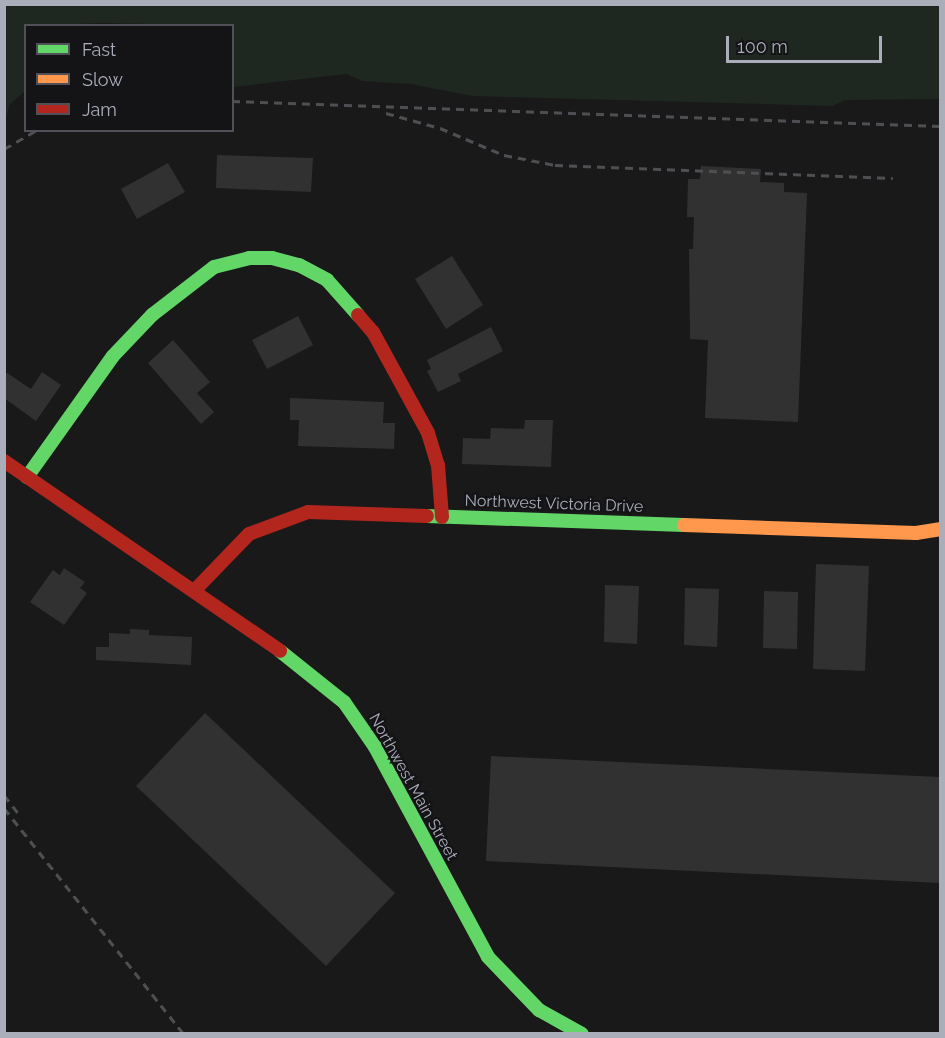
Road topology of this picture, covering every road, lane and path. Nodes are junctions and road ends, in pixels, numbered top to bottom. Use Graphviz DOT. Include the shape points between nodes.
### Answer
graph roads {
  1 [pos="4,461"];
  2 [pos="27,477"];
  3 [pos="442,517"];
  4 [pos="940,529"];
  5 [pos="194,591"];
  6 [pos="582,1034"];
  1 -- 2 [label="street, Northwest Main Street"];
  2 -- 3 [label="street" via="113,356 152,315 214,267 249,258 272,258 299,265 327,280 373,332 428,433 438,465"];
  2 -- 5 [label="street, Northwest Main Street"];
  3 -- 4 [label="street, Northwest Victoria Drive" via="916,533"];
  3 -- 5 [label="street, Northwest Victoria Drive" via="321,512 296,515 240,541"];
  5 -- 6 [label="street, Northwest Main Street" via="316,676 344,702 375,747 488,957 538,1010"];
}
